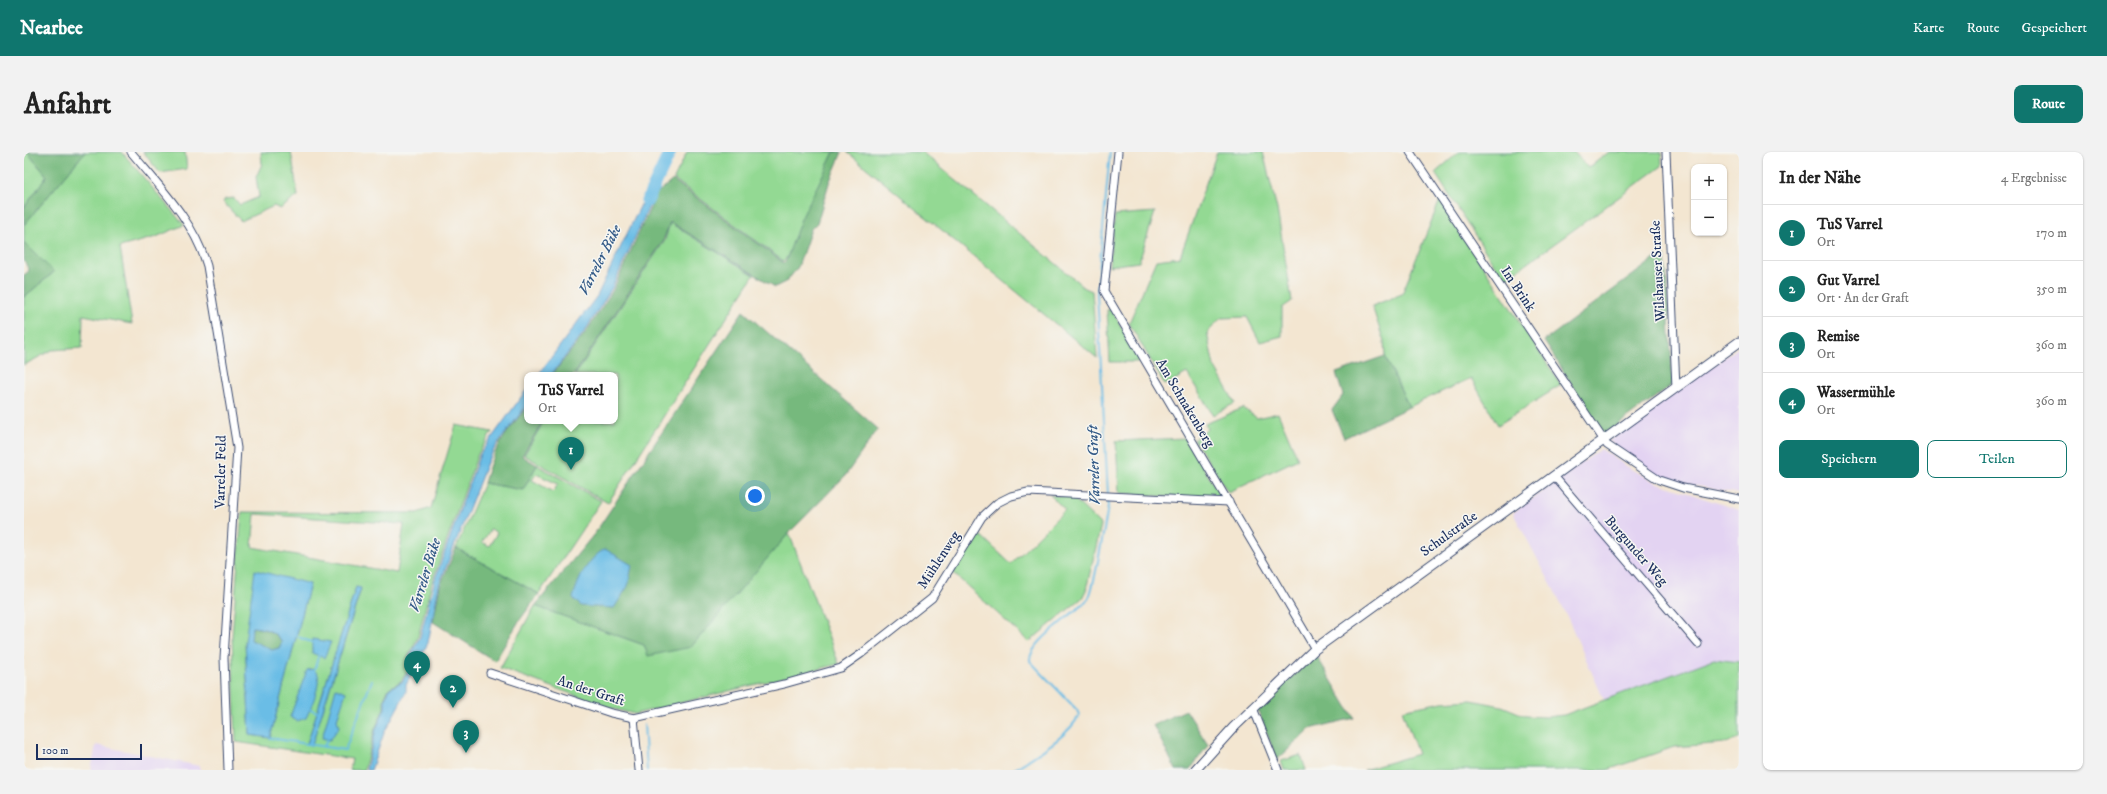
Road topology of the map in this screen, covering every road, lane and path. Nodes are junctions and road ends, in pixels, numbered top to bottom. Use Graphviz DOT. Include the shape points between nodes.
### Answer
graph roads {
  1 [pos="131,152"];
  2 [pos="1118,152"];
  3 [pos="1410,152"];
  4 [pos="1666,152"];
  5 [pos="1739,342"];
  6 [pos="1676,388"];
  7 [pos="1604,440"];
  8 [pos="1554,476"];
  9 [pos="1739,499"];
  10 [pos="1229,502"];
  11 [pos="1698,644"];
  12 [pos="1314,649"];
  13 [pos="490,673"];
  14 [pos="1253,708"];
  15 [pos="634,718"];
  16 [pos="228,770"];
  17 [pos="638,770"];
  18 [pos="1195,770"];
  19 [pos="1278,770"];
  1 -- 16 [label="street, Varreler Feld" via="187,221 203,251 235,426 238,462 224,658"];
  2 -- 10 [label="street, Am Schnakenberg" via="1104,291"];
  3 -- 7 [label="street, Im Brink"];
  4 -- 6 [label="street, Wilshauser Straße"];
  5 -- 6 [label="street, Schulstraße"];
  6 -- 7 [label="street, Schulstraße"];
  7 -- 8 [label="street, Schulstraße"];
  7 -- 9 [label="street, Im Brink" via="1607,445 1659,480 1683,488"];
  8 -- 11 [label="street, Burgunder Weg"];
  8 -- 12 [label="street, Schulstraße"];
  10 -- 12 [label="street, Am Schnakenberg"];
  10 -- 15 [label="street, Mühlenweg" via="1028,492 1011,496 982,517 932,598 840,668 784,684"];
  12 -- 14 [label="street, Schulstraße"];
  13 -- 15 [label="street, An der Graft" via="611,713"];
  14 -- 18 [label="street, Schulstraße"];
  14 -- 19 [label="street"];
  15 -- 17 [label="street, An der Graft"];
}
